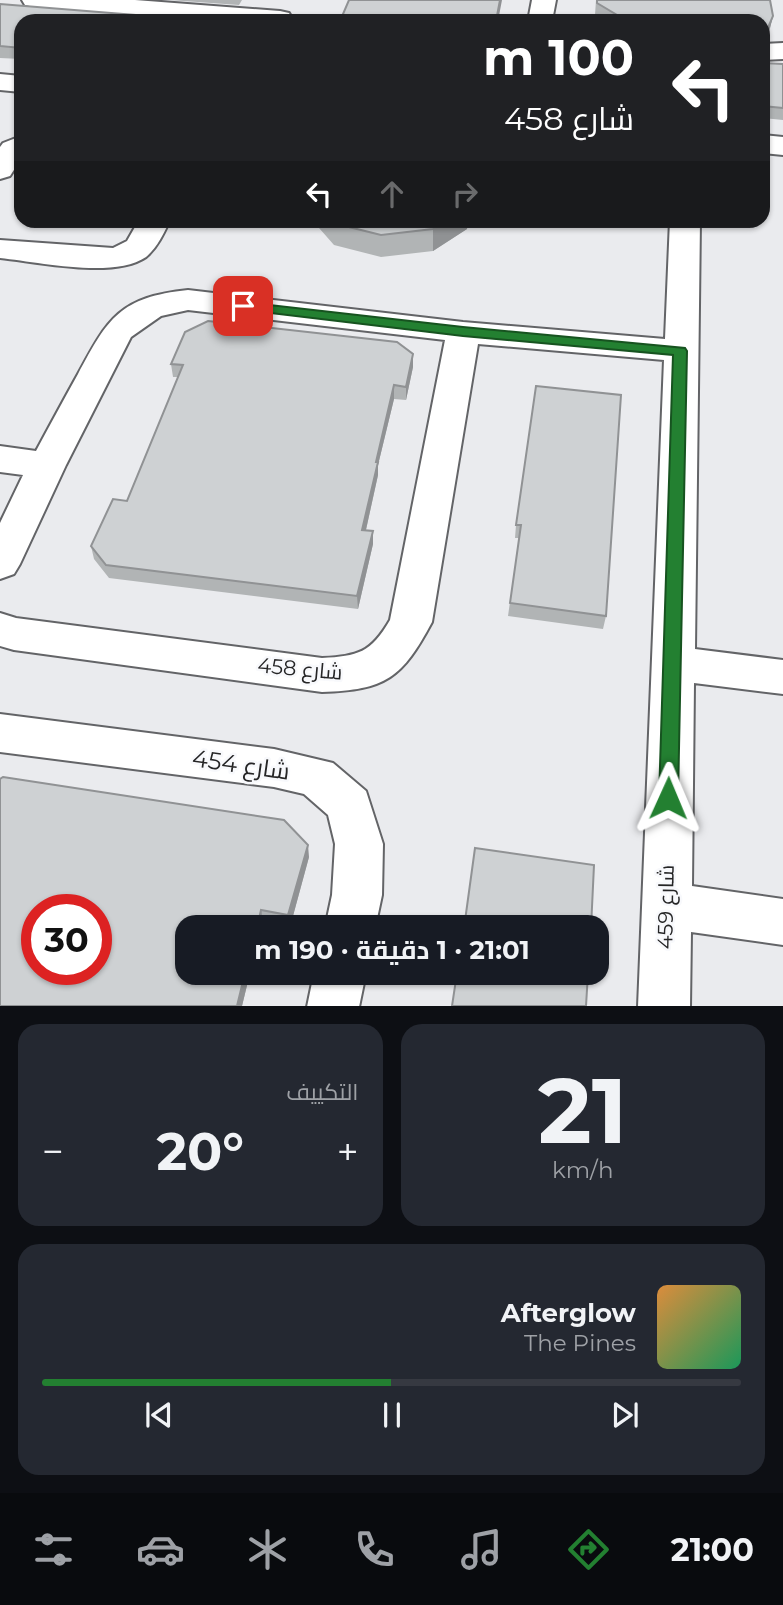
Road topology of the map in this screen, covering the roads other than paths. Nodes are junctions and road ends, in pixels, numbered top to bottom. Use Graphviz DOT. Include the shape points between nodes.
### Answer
graph roads {
  1 [pos="34,0"];
  2 [pos="283,13"];
  3 [pos="14,148"];
  4 [pos="0,170"];
  5 [pos="151,228"];
  6 [pos="685,228"];
  7 [pos="0,250"];
  8 [pos="463,332"];
  9 [pos="680,351"];
  10 [pos="0,459"];
  11 [pos="47,465"];
  12 [pos="0,564"];
  13 [pos="0,629"];
  14 [pos="672,663"];
  15 [pos="783,677"];
  16 [pos="0,733"];
  17 [pos="666,905"];
  18 [pos="353,915"];
  19 [pos="783,922"];
  20 [pos="337,985"];
  21 [pos="333,1006"];
  22 [pos="664,1006"];
  1 -- 2 [label="street"];
  3 -- 4 [label="street"];
  5 -- 7 [label="street" via="140,248 108,259"];
  6 -- 9 [label="street, شارع 459"];
  8 -- 9 [label="street"];
  8 -- 11 [label="street" via="188,300 166,302 131,317 117,332"];
  8 -- 13 [label="street, شارع 458" via="411,622 395,650 375,667 355,674 322,675"];
  9 -- 14 [label="street, شارع 459"];
  10 -- 11 [label="street"];
  11 -- 12 [label="street"];
  14 -- 15 [label="street"];
  14 -- 17 [label="street, شارع 459"];
  16 -- 18 [label="street, شارع 454" via="317,777 348,805 359,844"];
  17 -- 19 [label="street"];
  17 -- 22 [label="street, شارع 459"];
  20 -- 21 [label="street"];
}
